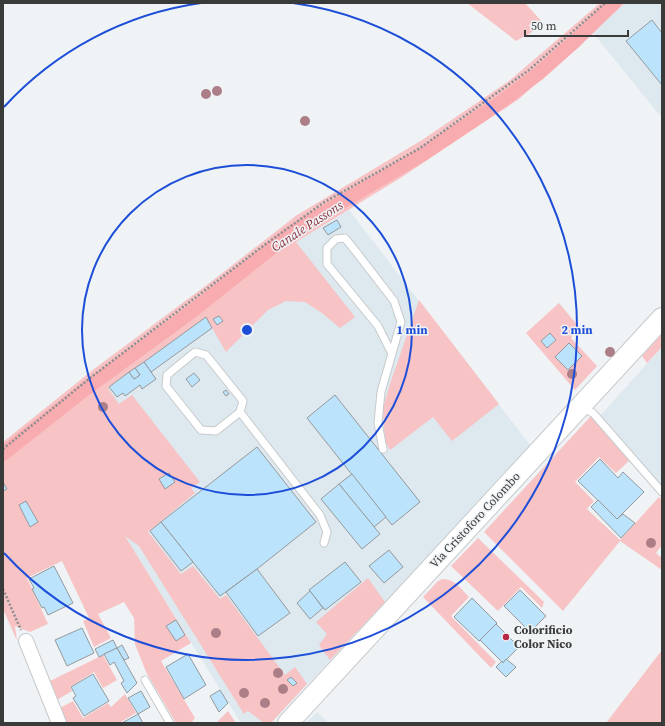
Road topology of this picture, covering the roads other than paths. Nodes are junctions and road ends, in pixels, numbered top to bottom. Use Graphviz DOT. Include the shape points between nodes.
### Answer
graph roads {
  1 [pos="662,318"];
  2 [pos="392,354"];
  3 [pos="580,406"];
  4 [pos="240,412"];
  5 [pos="383,449"];
  6 [pos="662,492"];
  7 [pos="324,543"];
  8 [pos="26,641"];
  9 [pos="145,680"];
  10 [pos="59,723"];
  11 [pos="170,723"];
  12 [pos="288,723"];
  1 -- 3 [label="main road, Via Cristoforo Colombo"];
  2 -- 2 [label="lane" via="401,322 394,301 345,238 336,239 327,248 327,264 378,326"];
  2 -- 5 [label="lane" via="381,392 378,423"];
  3 -- 6 [label="lane" via="593,413"];
  3 -- 12 [label="main road, Via Cristoforo Colombo"];
  4 -- 4 [label="lane" via="216,431 201,430 166,386 167,375 195,352 206,355 243,401"];
  4 -- 7 [label="lane" via="320,515 327,532"];
  8 -- 10 [label="street"];
  9 -- 11 [label="lane"];
}
